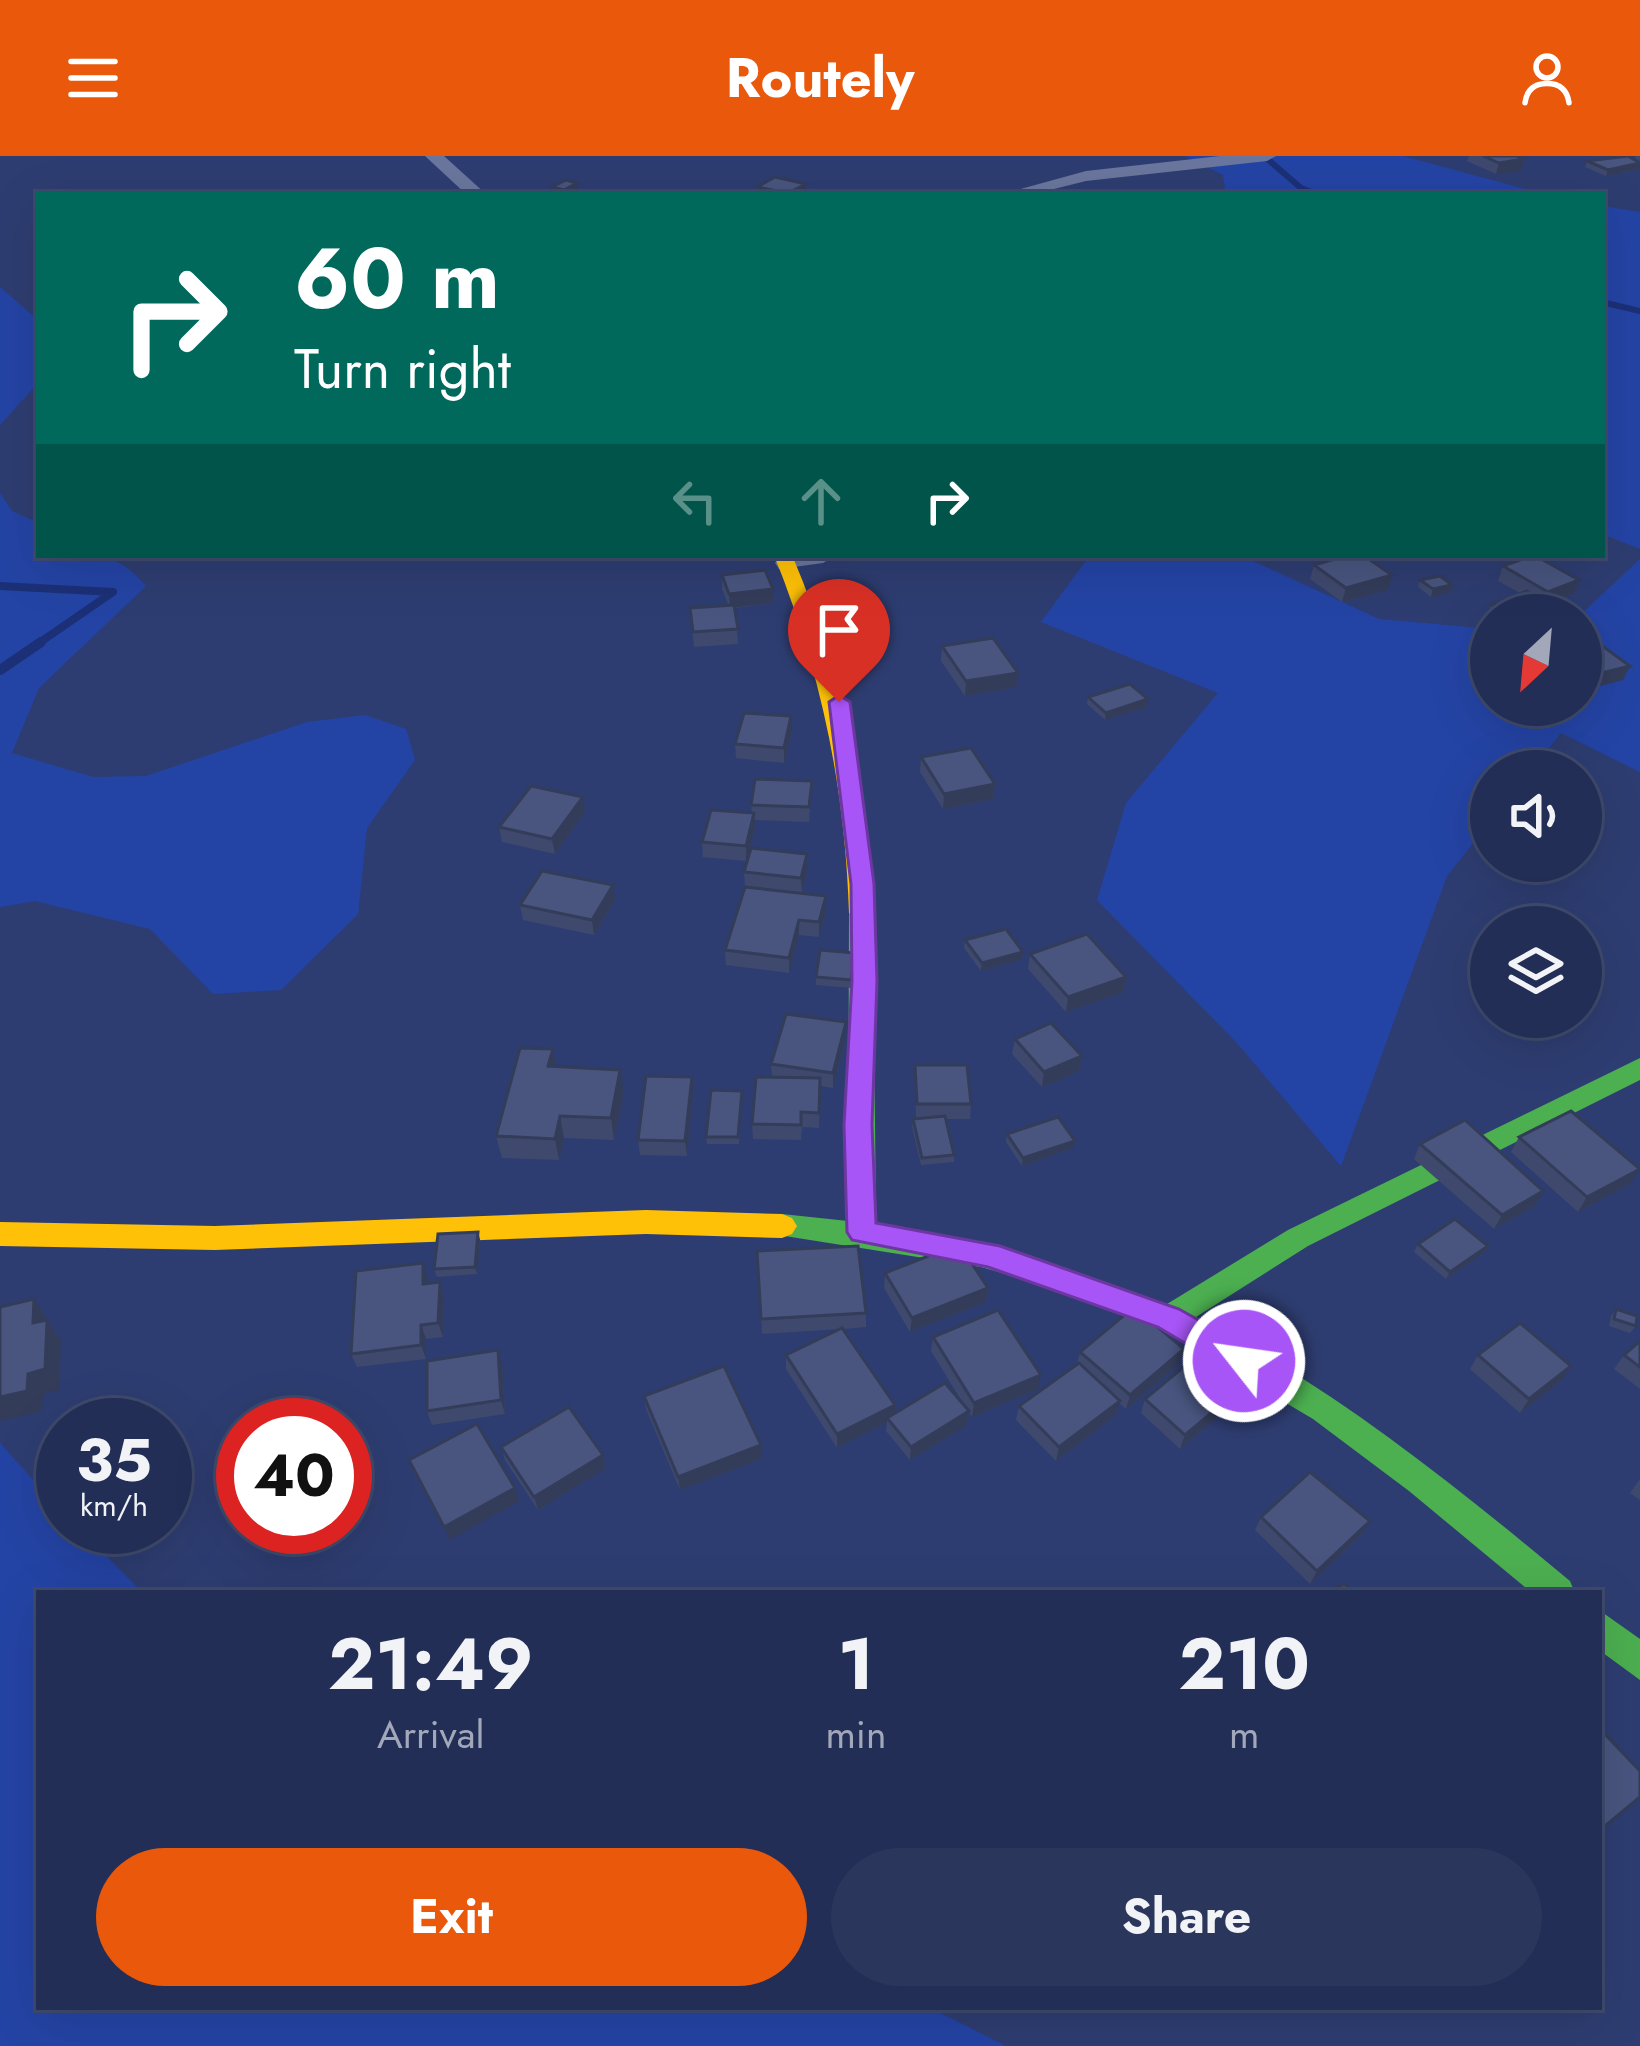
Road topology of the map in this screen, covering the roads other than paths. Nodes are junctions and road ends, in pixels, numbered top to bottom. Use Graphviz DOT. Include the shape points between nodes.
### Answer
graph roads {
  1 [pos="434,156"];
  2 [pos="1267,156"];
  3 [pos="1064,162"];
  4 [pos="1107,173"];
  5 [pos="475,192"];
  6 [pos="1022,192"];
  7 [pos="786,559"];
  8 [pos="1640,1068"];
  9 [pos="862,1232"];
  10 [pos="0,1234"];
  11 [pos="1168,1318"];
  12 [pos="1554,1590"];
  13 [pos="1602,1630"];
  14 [pos="1640,1662"];
  1 -- 5 [label="street"];
  2 -- 4 [label="street"];
  3 -- 4 [label="street"];
  4 -- 6 [label="street"];
  7 -- 9 [label="street" via="839,702 862,884"];
  8 -- 11 [label="street" via="1298,1238"];
  9 -- 10 [label="street" via="687,1223"];
  9 -- 11 [label="street" via="990,1255"];
  11 -- 12 [label="street" via="1318,1404"];
  13 -- 14 [label="street"];
}
